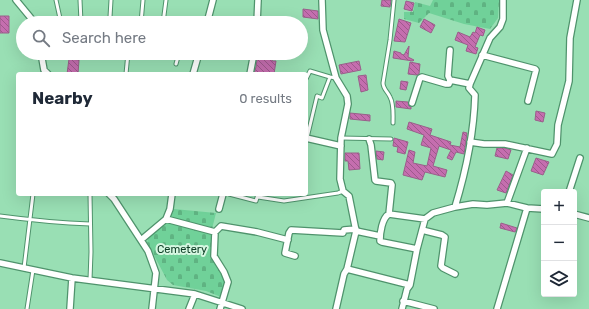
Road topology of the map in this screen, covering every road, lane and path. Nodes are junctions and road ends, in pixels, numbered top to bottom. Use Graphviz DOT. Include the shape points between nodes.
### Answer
graph roads {
  1 [pos="16,0"];
  2 [pos="56,0"];
  3 [pos="80,0"];
  4 [pos="112,0"];
  5 [pos="143,0"];
  6 [pos="166,0"];
  7 [pos="213,0"];
  8 [pos="258,0"];
  9 [pos="322,0"];
  10 [pos="394,0"];
  11 [pos="503,0"];
  12 [pos="577,0"];
  13 [pos="29,16"];
  14 [pos="59,16"];
  15 [pos="81,16"];
  16 [pos="110,16"];
  17 [pos="142,16"];
  18 [pos="165,16"];
  19 [pos="209,16"];
  20 [pos="257,16"];
  21 [pos="450,50"];
  22 [pos="482,54"];
  23 [pos="42,60"];
  24 [pos="127,60"];
  25 [pos="177,60"];
  26 [pos="197,60"];
  27 [pos="253,60"];
  28 [pos="176,64"];
  29 [pos="46,72"];
  30 [pos="126,72"];
  31 [pos="194,72"];
  32 [pos="250,72"];
  33 [pos="308,76"];
  34 [pos="330,77"];
  35 [pos="336,78"];
  36 [pos="450,80"];
  37 [pos="470,84"];
  38 [pos="528,101"];
  39 [pos="412,103"];
  40 [pos="393,123"];
  41 [pos="308,134"];
  42 [pos="308,138"];
  43 [pos="341,138"];
  44 [pos="369,139"];
  45 [pos="391,140"];
  46 [pos="470,142"];
  47 [pos="340,146"];
  48 [pos="527,148"];
  49 [pos="580,158"];
  50 [pos="570,189"];
  51 [pos="343,191"];
  52 [pos="33,196"];
  53 [pos="90,196"];
  54 [pos="111,196"];
  55 [pos="172,196"];
  56 [pos="222,196"];
  57 [pos="237,196"];
  58 [pos="258,196"];
  59 [pos="508,203"];
  60 [pos="455,207"];
  61 [pos="527,208"];
  62 [pos="219,209"];
  63 [pos="541,209"];
  64 [pos="389,214"];
  65 [pos="577,215"];
  66 [pos="0,216"];
  67 [pos="589,218"];
  68 [pos="166,219"];
  69 [pos="425,219"];
  70 [pos="30,220"];
  71 [pos="90,224"];
  72 [pos="356,230"];
  73 [pos="422,230"];
  74 [pos="215,232"];
  75 [pos="380,236"];
  76 [pos="141,240"];
  77 [pos="288,240"];
  78 [pos="417,249"];
  79 [pos="295,256"];
  80 [pos="0,263"];
  81 [pos="24,268"];
  82 [pos="33,270"];
  83 [pos="347,270"];
  84 [pos="455,274"];
  85 [pos="72,278"];
  86 [pos="90,280"];
  87 [pos="410,285"];
  88 [pos="155,288"];
  89 [pos="195,294"];
  90 [pos="403,301"];
  91 [pos="221,302"];
  92 [pos="27,309"];
  93 [pos="70,309"];
  94 [pos="152,309"];
  95 [pos="189,309"];
  96 [pos="220,309"];
  97 [pos="242,309"];
  98 [pos="336,309"];
  99 [pos="402,309"];
  100 [pos="434,309"];
  101 [pos="497,309"];
  1 -- 13 [label="street"];
  2 -- 14 [label="lane"];
  3 -- 15 [label="lane"];
  4 -- 16 [label="lane"];
  5 -- 17 [label="lane"];
  6 -- 18 [label="lane"];
  7 -- 19 [label="street"];
  8 -- 20 [label="street"];
  9 -- 35 [label="street" via="323,30"];
  10 -- 40 [label="lane" via="383,83 392,101"];
  11 -- 22 [label="street" via="503,19 500,27 490,38"];
  12 -- 48 [label="street" via="570,38 569,81 558,125 557,144 552,154"];
  21 -- 36 [label="street"];
  22 -- 37 [label="street"];
  22 -- 38 [label="street" via="536,70"];
  23 -- 29 [label="street"];
  24 -- 30 [label="lane"];
  25 -- 28 [label="lane"];
  26 -- 31 [label="street"];
  27 -- 32 [label="street"];
  33 -- 34 [label="lane" via="310,71"];
  34 -- 35 [label="lane"];
  34 -- 41 [label="lane" via="322,98 317,96"];
  35 -- 43 [label="street" via="347,96 348,104"];
  36 -- 37 [label="street"];
  36 -- 39 [label="street" via="449,84 446,84 420,78"];
  37 -- 46 [label="street" via="469,88 475,94"];
  42 -- 47 [label="street"];
  43 -- 44 [label="lane"];
  43 -- 47 [label="street"];
  44 -- 45 [label="lane"];
  44 -- 64 [label="street" via="375,180 392,185"];
  46 -- 48 [label="street"];
  46 -- 60 [label="street"];
  47 -- 51 [label="street" via="340,179"];
  48 -- 59 [label="street"];
  49 -- 50 [label="street"];
  51 -- 58 [label="lane" via="284,200"];
  51 -- 72 [label="street" via="348,196"];
  52 -- 70 [label="lane"];
  53 -- 71 [label="lane"];
  54 -- 76 [label="street"];
  55 -- 68 [label="street"];
  56 -- 62 [label="street"];
  57 -- 58 [label="lane" via="256,201"];
  59 -- 60 [label="street"];
  59 -- 61 [label="street"];
  60 -- 69 [label="street"];
  61 -- 63 [label="street"];
  61 -- 101 [label="street"];
  64 -- 69 [label="street"];
  64 -- 75 [label="street" via="384,219"];
  65 -- 67 [label="street"];
  66 -- 70 [label="lane"];
  68 -- 74 [label="street"];
  68 -- 76 [label="street"];
  69 -- 73 [label="street"];
  70 -- 71 [label="lane"];
  70 -- 81 [label="lane"];
  71 -- 86 [label="lane"];
  72 -- 75 [label="street"];
  72 -- 77 [label="street" via="344,230 343,233 291,230"];
  72 -- 83 [label="street"];
  73 -- 78 [label="street"];
  73 -- 84 [label="street" via="444,237 441,266"];
  74 -- 77 [label="street" via="221,226"];
  74 -- 91 [label="street" via="214,256 228,282"];
  75 -- 78 [label="street" via="382,242"];
  76 -- 88 [label="street" via="156,273"];
  77 -- 79 [label="street" via="286,254"];
  78 -- 87 [label="street"];
  80 -- 81 [label="street"];
  81 -- 82 [label="street"];
  82 -- 85 [label="street"];
  82 -- 92 [label="lane"];
  83 -- 87 [label="street"];
  83 -- 98 [label="street"];
  85 -- 86 [label="street"];
  85 -- 93 [label="street"];
  86 -- 88 [label="street"];
  87 -- 90 [label="street"];
  88 -- 89 [label="street"];
  88 -- 94 [label="street"];
  89 -- 91 [label="street"];
  89 -- 95 [label="street"];
  90 -- 99 [label="street"];
  90 -- 100 [label="street"];
  91 -- 96 [label="street"];
  91 -- 97 [label="street"];
}
